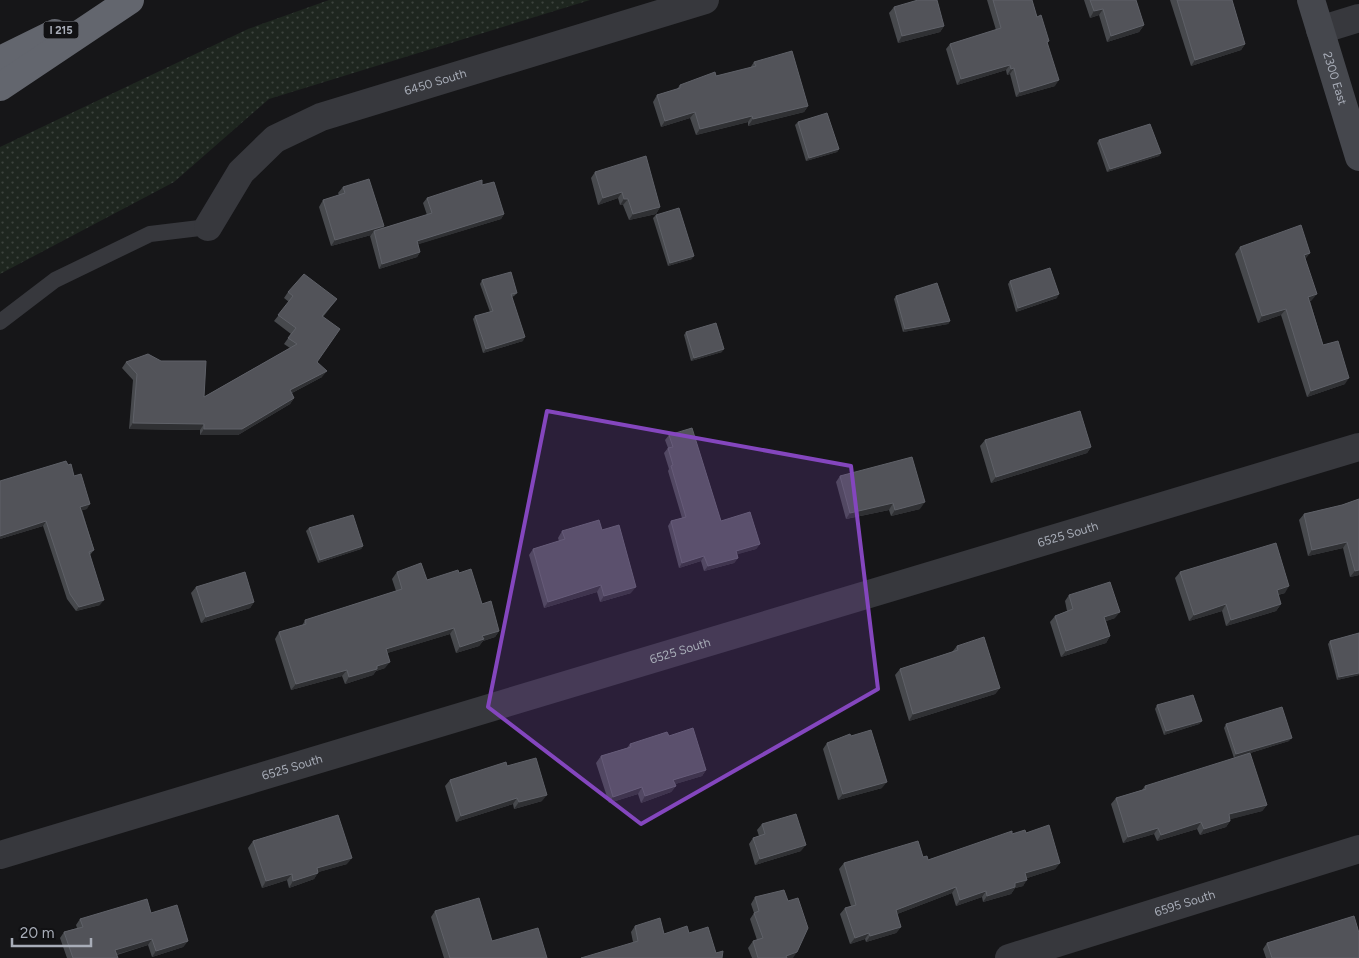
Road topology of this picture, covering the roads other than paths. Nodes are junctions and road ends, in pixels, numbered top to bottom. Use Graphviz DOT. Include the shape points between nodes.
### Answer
graph roads {
  1 [pos="122,0"];
  2 [pos="130,0"];
  3 [pos="705,0"];
  4 [pos="1311,0"];
  5 [pos="1359,18"];
  6 [pos="1320,30"];
  7 [pos="0,60"];
  8 [pos="0,87"];
  9 [pos="1359,157"];
  10 [pos="208,227"];
  11 [pos="0,322"];
  12 [pos="1359,447"];
  13 [pos="1359,848"];
  14 [pos="0,855"];
  15 [pos="1009,958"];
  1 -- 7 [label="highway, I 215"];
  2 -- 8 [label="highway"];
  3 -- 10 [label="street, 6450 South" via="322,117 276,139 255,159 242,172"];
  4 -- 6 [label="street, 2300 East"];
  5 -- 6 [label="street"];
  6 -- 9 [label="street, 2300 East"];
  10 -- 11 [label="lane" via="150,234 55,280"];
  12 -- 14 [label="street, 6525 South"];
  13 -- 15 [label="street, 6595 South"];
}
